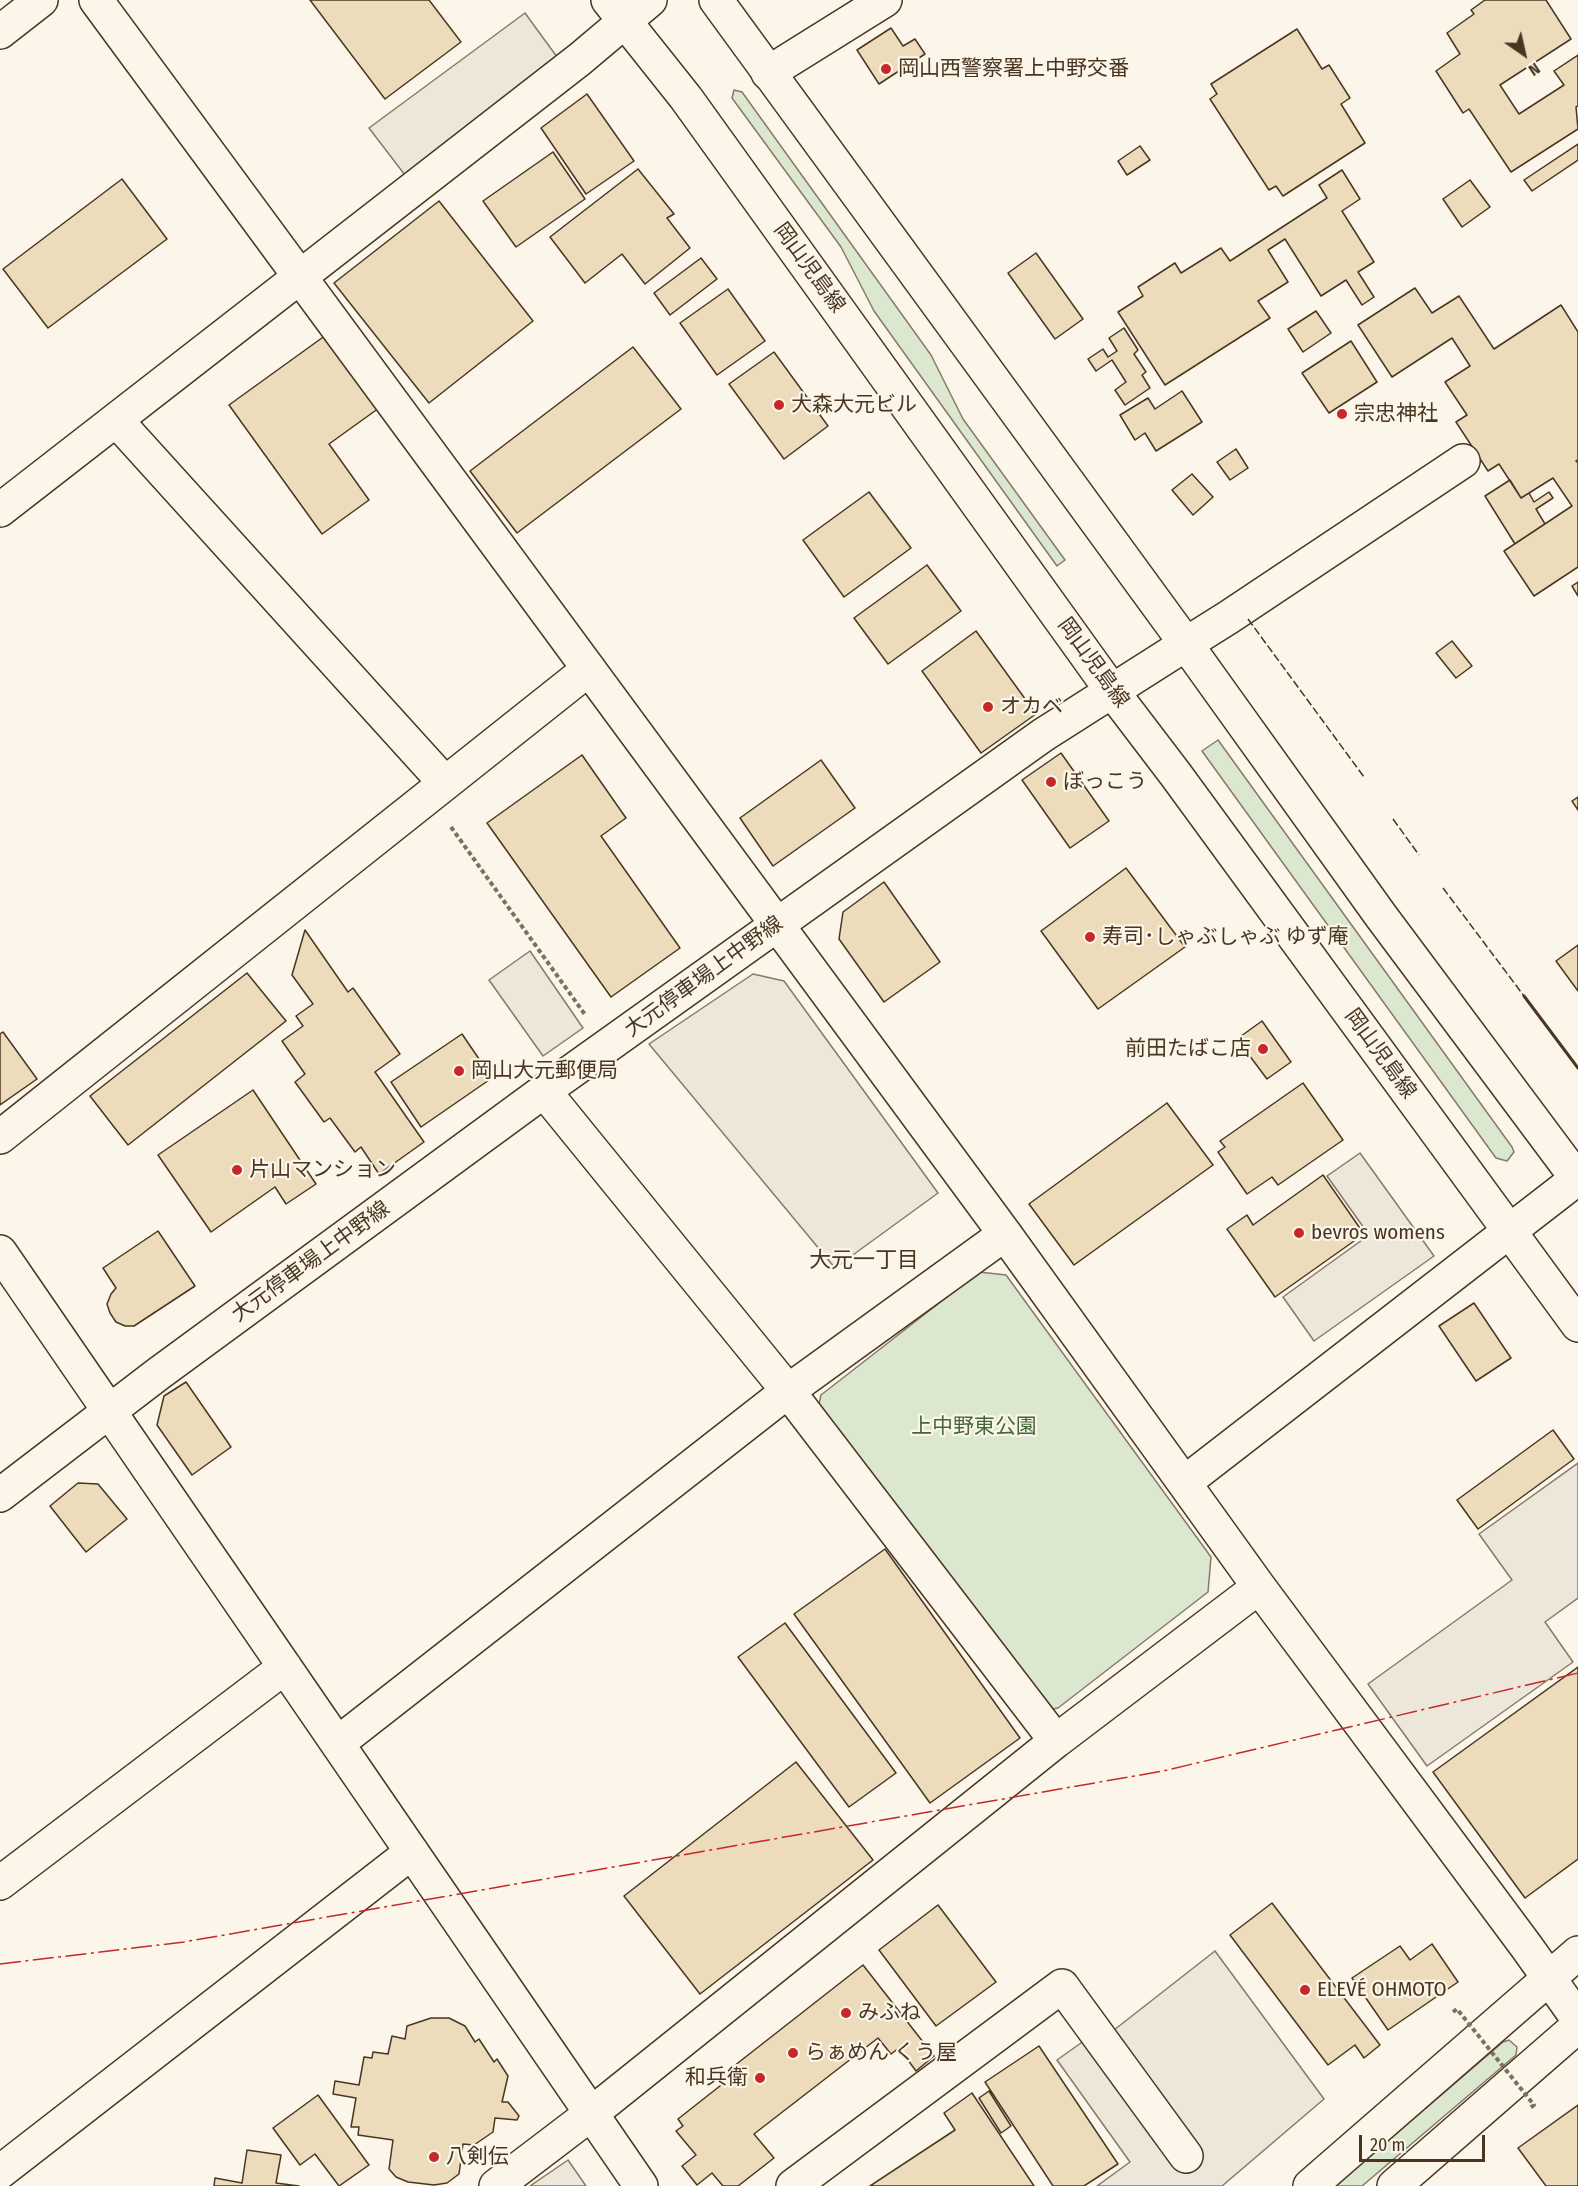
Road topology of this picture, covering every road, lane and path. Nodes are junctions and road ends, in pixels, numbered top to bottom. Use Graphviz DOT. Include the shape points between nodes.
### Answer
graph roads {
  1 [pos="41,0"];
  2 [pos="96,0"];
  3 [pos="650,0"];
  4 [pos="716,0"];
  5 [pos="885,0"];
  6 [pos="616,11"];
  7 [pos="0,32"];
  8 [pos="768,73"];
  9 [pos="300,276"];
  10 [pos="116,420"];
  11 [pos="1463,461"];
  12 [pos="0,510"];
  13 [pos="1186,644"];
  14 [pos="589,669"];
  15 [pos="1112,690"];
  16 [pos="437,790"];
  17 [pos="778,924"];
  18 [pos="607,1046"];
  19 [pos="544,1091"];
  20 [pos="0,1137"];
  21 [pos="1578,1179"];
  22 [pos="1510,1233"];
  23 [pos="1005,1234"];
  24 [pos="0,1251"];
  25 [pos="1578,1325"];
  26 [pos="788,1391"];
  27 [pos="109,1410"];
  28 [pos="1184,1483"];
  29 [pos="0,1495"];
  30 [pos="1259,1587"];
  31 [pos="285,1667"];
  32 [pos="1056,1741"];
  33 [pos="338,1743"];
  34 [pos="412,1852"];
  35 [pos="0,1883"];
  36 [pos="1578,1953"];
  37 [pos="1549,1978"];
  38 [pos="1453,2012"];
  39 [pos="1578,2019"];
  40 [pos="1578,2026"];
  41 [pos="1530,2108"];
  42 [pos="592,2113"];
  43 [pos="1186,2156"];
  44 [pos="0,2172"];
  45 [pos="496,2186"];
  46 [pos="641,2186"];
  47 [pos="793,2186"];
  48 [pos="1310,2186"];
  49 [pos="1394,2186"];
  1 -- 7 [label="street"];
  2 -- 9 [label="street"];
  3 -- 6 [label="street"];
  4 -- 8 [label="street"];
  5 -- 8 [label="street"];
  6 -- 9 [label="street" via="580,59"];
  6 -- 15 [label="street, 岡山児島線" via="693,107"];
  8 -- 13 [label="street"];
  9 -- 10 [label="street"];
  9 -- 14 [label="street"];
  10 -- 12 [label="street"];
  10 -- 16 [label="street"];
  11 -- 13 [label="street, 大元停車場上中野線"];
  13 -- 15 [label="street, 大元停車場上中野線"];
  13 -- 21 [label="street" via="1381,916"];
  14 -- 16 [label="street"];
  14 -- 17 [label="street"];
  15 -- 17 [label="street, 大元停車場上中野線"];
  15 -- 22 [label="street, 岡山児島線"];
  16 -- 18 [label="path"];
  16 -- 20 [label="street"];
  17 -- 18 [label="street, 大元停車場上中野線"];
  17 -- 23 [label="street"];
  18 -- 19 [label="street, 大元停車場上中野線"];
  19 -- 26 [label="street"];
  19 -- 27 [label="street, 大元停車場上中野線"];
  21 -- 22 [label="street"];
  22 -- 25 [label="street, 岡山児島線"];
  22 -- 28 [label="street"];
  23 -- 26 [label="street"];
  23 -- 28 [label="street"];
  24 -- 27 [label="street"];
  26 -- 32 [label="street"];
  26 -- 33 [label="street"];
  27 -- 29 [label="street, 大元停車場上中野線"];
  27 -- 31 [label="street"];
  28 -- 30 [label="street"];
  30 -- 32 [label="street"];
  30 -- 37 [label="street"];
  31 -- 33 [label="street"];
  31 -- 35 [label="street"];
  32 -- 42 [label="street"];
  33 -- 34 [label="street"];
  34 -- 42 [label="street"];
  34 -- 44 [label="street"];
  36 -- 37 [label="street"];
  37 -- 39 [label="street"];
  37 -- 48 [label="street"];
  38 -- 41 [label="path, bridge" via="1457,2009 1534,2105"];
  40 -- 49 [label="street"];
  42 -- 45 [label="street"];
  42 -- 46 [label="street"];
  43 -- 47 [label="street" via="1062,1986"];
}
